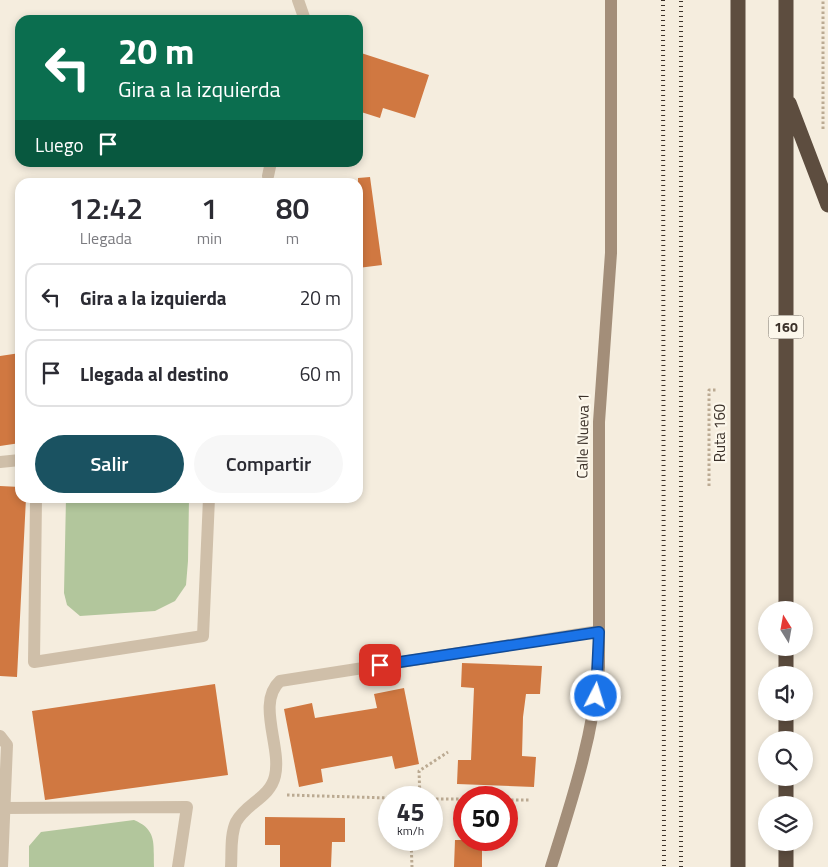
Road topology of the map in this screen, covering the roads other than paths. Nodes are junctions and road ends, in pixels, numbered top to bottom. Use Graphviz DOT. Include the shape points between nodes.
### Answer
graph roads {
  1 [pos="298,0"];
  2 [pos="611,0"];
  3 [pos="738,0"];
  4 [pos="786,0"];
  5 [pos="302,15"];
  6 [pos="786,95"];
  7 [pos="269,167"];
  8 [pos="268,176"];
  9 [pos="828,205"];
  10 [pos="15,460"];
  11 [pos="0,462"];
  12 [pos="36,503"];
  13 [pos="209,503"];
  14 [pos="786,601"];
  15 [pos="599,632"];
  16 [pos="0,736"];
  17 [pos="4,808"];
  18 [pos="786,851"];
  19 [pos="2,867"];
  20 [pos="178,867"];
  21 [pos="231,867"];
  22 [pos="551,867"];
  23 [pos="738,867"];
  24 [pos="786,867"];
  1 -- 5 [label="lane"];
  2 -- 15 [label="main road, Calle Nueva 1" via="612,253 599,422"];
  3 -- 23 [label="highway, Ruta 160"];
  4 -- 6 [label="highway, 160"];
  6 -- 9 [label="highway"];
  6 -- 14 [label="highway, 160"];
  7 -- 8 [label="lane"];
  10 -- 11 [label="lane"];
  12 -- 13 [label="lane" via="34,662 203,636"];
  15 -- 21 [label="lane" via="280,681 274,687 270,701 276,768 273,783 237,821"];
  15 -- 22 [label="main road, Calle Nueva 1" via="599,667 591,731"];
  16 -- 17 [label="lane" via="8,745"];
  17 -- 19 [label="lane"];
  17 -- 20 [label="lane" via="187,807"];
  18 -- 24 [label="highway"];
}
